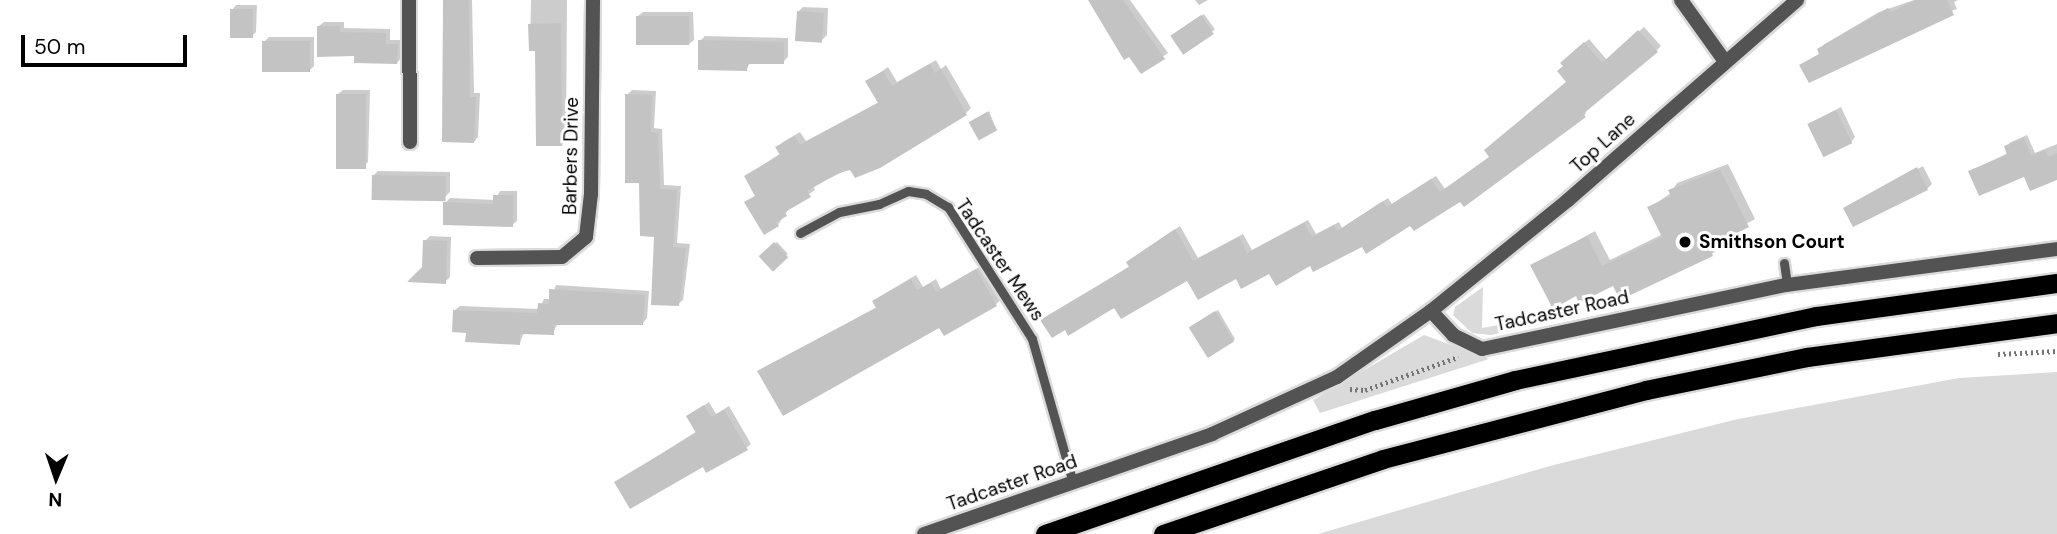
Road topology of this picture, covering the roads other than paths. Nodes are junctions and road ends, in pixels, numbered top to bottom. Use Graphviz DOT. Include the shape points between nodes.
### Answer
graph roads {
  1 [pos="409,0"];
  2 [pos="593,0"];
  3 [pos="1681,0"];
  4 [pos="1797,0"];
  5 [pos="1724,60"];
  6 [pos="410,142"];
  7 [pos="800,233"];
  8 [pos="2057,249"];
  9 [pos="477,258"];
  10 [pos="1784,263"];
  11 [pos="2057,283"];
  12 [pos="1787,285"];
  13 [pos="1432,311"];
  14 [pos="2057,323"];
  15 [pos="1073,483"];
  16 [pos="924,534"];
  17 [pos="1045,534"];
  18 [pos="1163,534"];
  1 -- 6 [label="street"];
  2 -- 9 [label="street, Barbers Drive" via="591,194 586,237 562,257"];
  3 -- 5 [label="street"];
  4 -- 5 [label="street, Top Lane"];
  5 -- 13 [label="street, Top Lane" via="1568,200"];
  7 -- 15 [label="lane, Tadcaster Mews" via="839,212 879,204 908,191 926,194 948,207 1032,339"];
  8 -- 12 [label="street, Tadcaster Road"];
  10 -- 12 [label="lane"];
  11 -- 17 [label="highway" via="1816,316 1516,380 1375,420"];
  12 -- 13 [label="street, Tadcaster Road" via="1482,349 1453,335"];
  13 -- 15 [label="street, Tadcaster Road" via="1310,393 1212,434"];
  14 -- 18 [label="highway" via="1807,357 1646,390 1396,455"];
  15 -- 16 [label="street, Tadcaster Road"];
}
